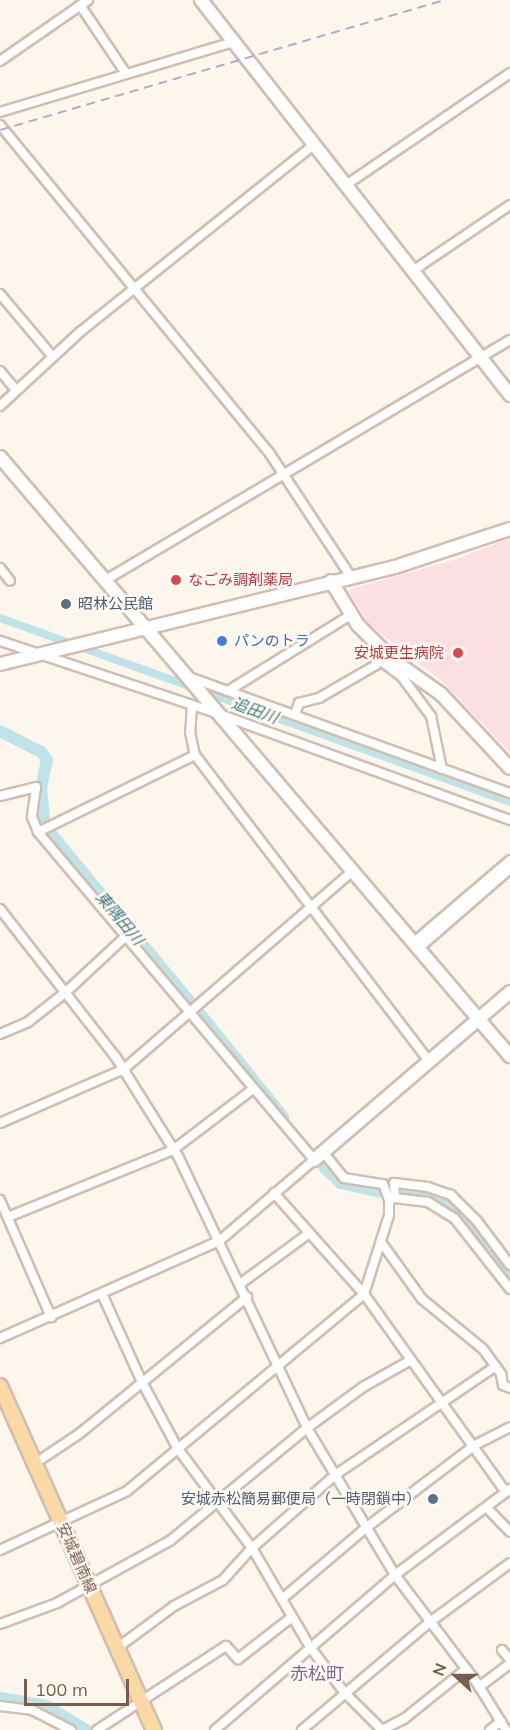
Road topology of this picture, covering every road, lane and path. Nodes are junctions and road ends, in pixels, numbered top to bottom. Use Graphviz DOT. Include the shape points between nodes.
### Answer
graph roads {
  1 [pos="201,0"];
  2 [pos="84,3"];
  3 [pos="234,42"];
  4 [pos="0,61"];
  5 [pos="125,72"];
  6 [pos="510,73"];
  7 [pos="0,112"];
  8 [pos="0,125"];
  9 [pos="314,145"];
  10 [pos="346,185"];
  11 [pos="510,205"];
  12 [pos="414,270"];
  13 [pos="136,288"];
  14 [pos="0,294"];
  15 [pos="510,340"];
  16 [pos="480,356"];
  17 [pos="53,357"];
  18 [pos="0,371"];
  19 [pos="16,390"];
  20 [pos="510,395"];
  21 [pos="0,406"];
  22 [pos="0,457"];
  23 [pos="284,472"];
  24 [pos="510,529"];
  25 [pos="0,568"];
  26 [pos="351,577"];
  27 [pos="104,580"];
  28 [pos="10,581"];
  29 [pos="331,581"];
  30 [pos="350,616"];
  31 [pos="144,627"];
  32 [pos="0,641"];
  33 [pos="39,655"];
  34 [pos="384,656"];
  35 [pos="0,664"];
  36 [pos="186,676"];
  37 [pos="228,691"];
  38 [pos="192,706"];
  39 [pos="215,710"];
  40 [pos="295,714"];
  41 [pos="195,755"];
  42 [pos="510,768"];
  43 [pos="442,769"];
  44 [pos="510,793"];
  45 [pos="0,796"];
  46 [pos="510,820"];
  47 [pos="38,832"];
  48 [pos="510,860"];
  49 [pos="354,870"];
  50 [pos="510,870"];
  51 [pos="312,908"];
  52 [pos="0,909"];
  53 [pos="124,938"];
  54 [pos="417,945"];
  55 [pos="66,992"];
  56 [pos="510,992"];
  57 [pos="189,1013"];
  58 [pos="479,1019"];
  59 [pos="0,1034"];
  60 [pos="510,1056"];
  61 [pos="429,1061"];
  62 [pos="123,1069"];
  63 [pos="253,1089"];
  64 [pos="0,1123"];
  65 [pos="173,1150"];
  66 [pos="318,1156"];
  67 [pos="274,1193"];
  68 [pos="392,1199"];
  69 [pos="0,1200"];
  70 [pos="8,1217"];
  71 [pos="308,1234"];
  72 [pos="219,1241"];
  73 [pos="381,1242"];
  74 [pos="510,1265"];
  75 [pos="240,1284"];
  76 [pos="510,1289"];
  77 [pos="102,1293"];
  78 [pos="364,1294"];
  79 [pos="247,1297"];
  80 [pos="51,1317"];
  81 [pos="0,1338"];
  82 [pos="411,1360"];
  83 [pos="278,1364"];
  84 [pos="496,1366"];
  85 [pos="142,1382"];
  86 [pos="0,1386"];
  87 [pos="510,1388"];
  88 [pos="444,1404"];
  89 [pos="510,1427"];
  90 [pos="307,1428"];
  91 [pos="474,1445"];
  92 [pos="178,1449"];
  93 [pos="34,1464"];
  94 [pos="335,1475"];
  95 [pos="508,1491"];
  96 [pos="215,1500"];
  97 [pos="487,1508"];
  98 [pos="61,1522"];
  99 [pos="367,1527"];
  100 [pos="510,1532"];
  101 [pos="252,1548"];
  102 [pos="0,1550"];
  103 [pos="510,1563"];
  104 [pos="395,1575"];
  105 [pos="89,1586"];
  106 [pos="282,1599"];
  107 [pos="292,1617"];
  108 [pos="430,1622"];
  109 [pos="0,1624"];
  110 [pos="310,1647"];
  111 [pos="117,1648"];
  112 [pos="502,1650"];
  113 [pos="510,1662"];
  114 [pos="466,1669"];
  115 [pos="479,1687"];
  116 [pos="345,1692"];
  117 [pos="141,1700"];
  118 [pos="0,1706"];
  119 [pos="501,1721"];
  120 [pos="71,1730"];
  121 [pos="97,1730"];
  122 [pos="154,1730"];
  123 [pos="214,1730"];
  124 [pos="302,1730"];
  125 [pos="382,1730"];
  126 [pos="490,1730"];
  127 [pos="506,1730"];
  1 -- 3 [label="street"];
  2 -- 4 [label="street"];
  2 -- 5 [label="street"];
  3 -- 5 [label="street"];
  3 -- 9 [label="street"];
  5 -- 7 [label="street"];
  6 -- 10 [label="street"];
  8 -- 13 [label="street"];
  9 -- 10 [label="street"];
  9 -- 13 [label="street"];
  10 -- 12 [label="street"];
  11 -- 12 [label="street"];
  12 -- 16 [label="street"];
  13 -- 17 [label="street"];
  13 -- 23 [label="street"];
  14 -- 17 [label="street"];
  15 -- 16 [label="street"];
  16 -- 20 [label="street"];
  16 -- 23 [label="street"];
  17 -- 19 [label="street"];
  18 -- 19 [label="street"];
  19 -- 21 [label="street"];
  22 -- 27 [label="street"];
  23 -- 26 [label="street"];
  23 -- 27 [label="street"];
  24 -- 26 [label="street"];
  25 -- 28 [label="street"];
  26 -- 29 [label="street"];
  27 -- 31 [label="street"];
  29 -- 30 [label="street"];
  29 -- 31 [label="street"];
  30 -- 34 [label="street"];
  30 -- 37 [label="street"];
  31 -- 33 [label="street"];
  31 -- 36 [label="street"];
  32 -- 33 [label="street"];
  33 -- 35 [label="street"];
  33 -- 38 [label="street"];
  34 -- 40 [label="street" via="319,698 299,703"];
  34 -- 42 [label="street" via="441,694"];
  34 -- 43 [label="street" via="431,716"];
  36 -- 37 [label="street"];
  36 -- 39 [label="street"];
  37 -- 40 [label="street"];
  38 -- 39 [label="street"];
  38 -- 41 [label="street" via="190,732"];
  39 -- 46 [label="street"];
  39 -- 49 [label="street"];
  40 -- 43 [label="street"];
  41 -- 47 [label="street"];
  41 -- 51 [label="street"];
  43 -- 44 [label="street"];
  45 -- 47 [label="street" via="36,787 32,817"];
  47 -- 53 [label="street"];
  48 -- 54 [label="street"];
  49 -- 51 [label="street"];
  49 -- 54 [label="street"];
  50 -- 54 [label="street"];
  51 -- 57 [label="street"];
  51 -- 61 [label="street"];
  52 -- 55 [label="street"];
  53 -- 55 [label="street"];
  53 -- 57 [label="street"];
  54 -- 58 [label="street"];
  55 -- 59 [label="street" via="28,1022"];
  55 -- 62 [label="street"];
  56 -- 58 [label="street"];
  57 -- 62 [label="street"];
  57 -- 63 [label="street"];
  58 -- 60 [label="street"];
  58 -- 61 [label="street"];
  61 -- 66 [label="street"];
  62 -- 64 [label="street"];
  62 -- 65 [label="street"];
  63 -- 65 [label="street"];
  63 -- 66 [label="street"];
  65 -- 70 [label="street"];
  65 -- 72 [label="street"];
  66 -- 67 [label="street"];
  66 -- 68 [label="street" via="344,1178 383,1184"];
  67 -- 71 [label="street"];
  67 -- 72 [label="street"];
  68 -- 73 [label="street"];
  68 -- 74 [label="street" via="394,1183 398,1182 451,1195 477,1221"];
  68 -- 76 [label="street" via="428,1202 455,1219"];
  69 -- 70 [label="street"];
  70 -- 80 [label="street"];
  71 -- 75 [label="street"];
  71 -- 78 [label="street"];
  72 -- 75 [label="street"];
  72 -- 77 [label="street"];
  73 -- 78 [label="street"];
  73 -- 84 [label="street" via="422,1299 483,1349"];
  75 -- 79 [label="street"];
  77 -- 80 [label="street"];
  77 -- 85 [label="street"];
  78 -- 82 [label="street"];
  78 -- 83 [label="street"];
  79 -- 83 [label="street"];
  79 -- 85 [label="street"];
  80 -- 81 [label="street"];
  82 -- 88 [label="street"];
  82 -- 90 [label="street" via="363,1387"];
  83 -- 90 [label="street"];
  83 -- 92 [label="street"];
  84 -- 87 [label="street" via="503,1385"];
  84 -- 88 [label="street"];
  85 -- 92 [label="street"];
  85 -- 93 [label="street" via="80,1434"];
  86 -- 93 [label="main road, 安城碧南線"];
  88 -- 91 [label="street"];
  88 -- 94 [label="street"];
  89 -- 91 [label="street"];
  90 -- 94 [label="street"];
  90 -- 96 [label="street"];
  91 -- 95 [label="street"];
  91 -- 99 [label="street"];
  92 -- 96 [label="street"];
  92 -- 98 [label="street" via="127,1491"];
  93 -- 98 [label="main road, 安城碧南線"];
  94 -- 99 [label="street"];
  94 -- 101 [label="street"];
  95 -- 97 [label="street"];
  96 -- 101 [label="street"];
  96 -- 105 [label="street" via="171,1540"];
  97 -- 100 [label="street"];
  97 -- 104 [label="street"];
  98 -- 102 [label="street"];
  98 -- 105 [label="main road, 安城碧南線"];
  99 -- 104 [label="street"];
  99 -- 106 [label="street"];
  101 -- 106 [label="street"];
  101 -- 111 [label="street" via="218,1584 174,1606"];
  103 -- 108 [label="street"];
  104 -- 108 [label="street"];
  104 -- 110 [label="street"];
  105 -- 109 [label="street"];
  105 -- 111 [label="main road, 安城碧南線"];
  106 -- 107 [label="street"];
  107 -- 110 [label="street"];
  107 -- 117 [label="street" via="238,1659 226,1646"];
  108 -- 114 [label="street"];
  108 -- 116 [label="street"];
  110 -- 116 [label="street"];
  110 -- 123 [label="street"];
  111 -- 117 [label="main road, 安城碧南線"];
  112 -- 113 [label="street"];
  113 -- 115 [label="street"];
  114 -- 115 [label="street"];
  114 -- 125 [label="street" via="404,1719"];
  115 -- 119 [label="street"];
  116 -- 124 [label="street"];
  116 -- 125 [label="street"];
  117 -- 121 [label="street"];
  117 -- 122 [label="main road, 安城碧南線"];
  118 -- 120 [label="street" via="32,1710"];
  119 -- 126 [label="street"];
  119 -- 127 [label="street"];
}
